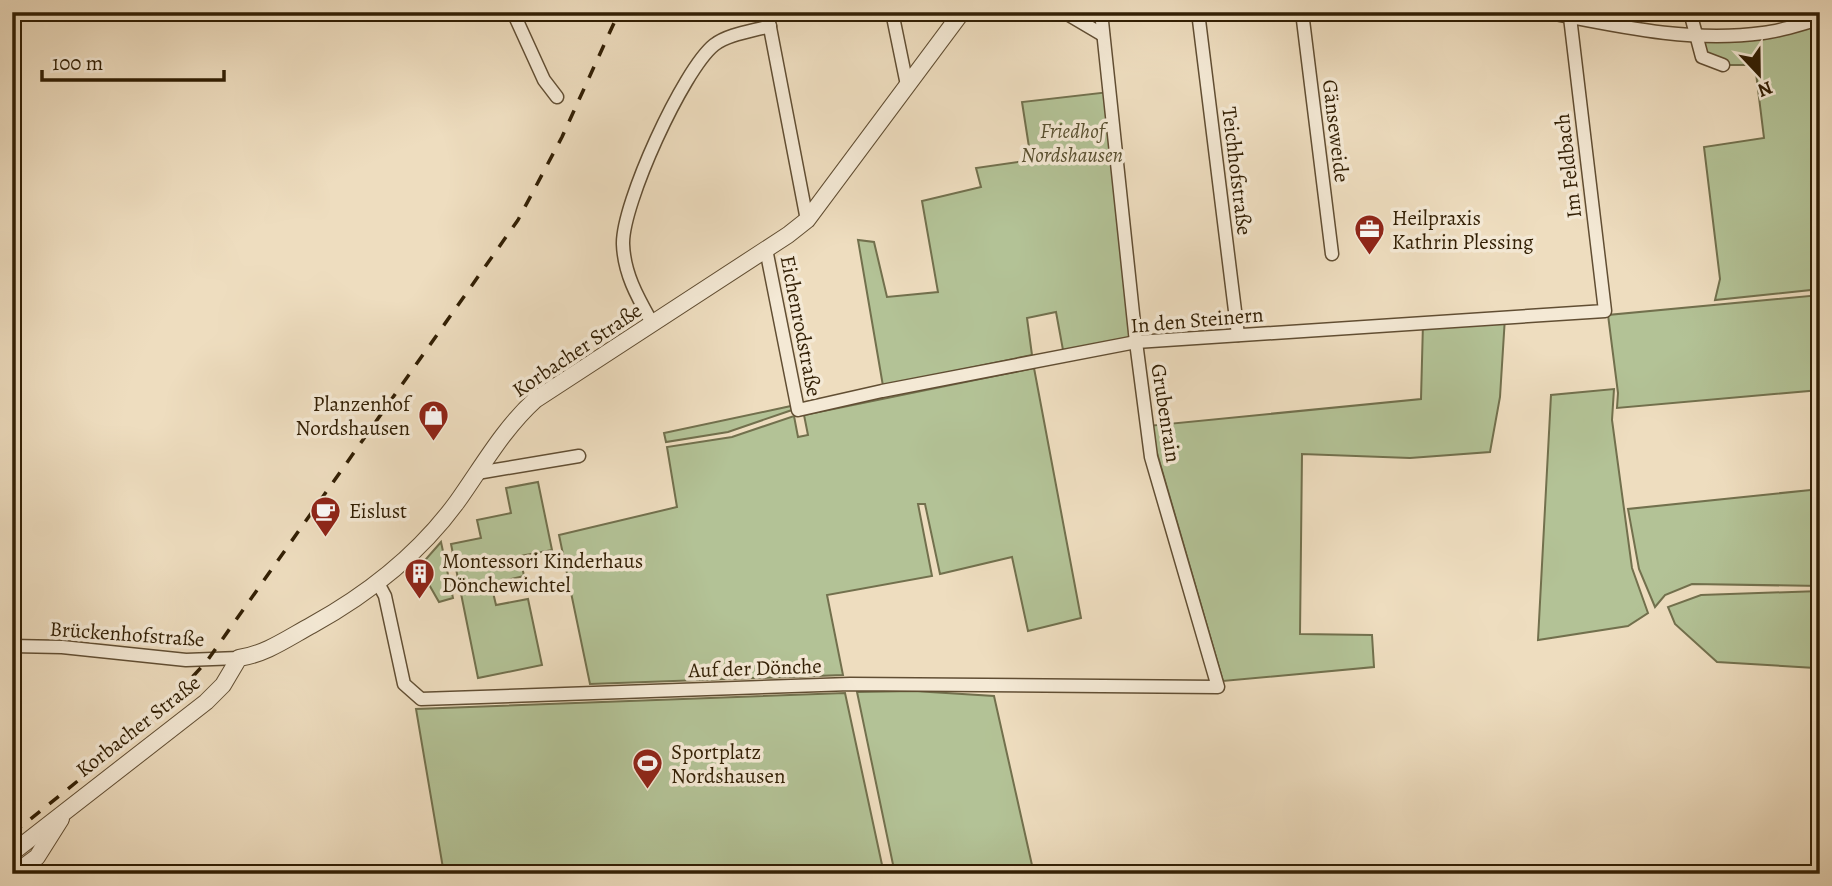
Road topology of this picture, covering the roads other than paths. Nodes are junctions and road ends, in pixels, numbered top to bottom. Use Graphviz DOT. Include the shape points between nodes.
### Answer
graph roads {
  1 [pos="513,12"];
  2 [pos="768,12"];
  3 [pos="892,12"];
  4 [pos="962,12"];
  5 [pos="1064,12"];
  6 [pos="1101,12"];
  7 [pos="1198,12"];
  8 [pos="1302,12"];
  9 [pos="1690,12"];
  10 [pos="1549,13"];
  11 [pos="1570,17"];
  12 [pos="1820,19"];
  13 [pos="770,26"];
  14 [pos="1103,35"];
  15 [pos="1696,37"];
  16 [pos="1723,65"];
  17 [pos="907,85"];
  18 [pos="557,97"];
  19 [pos="807,220"];
  20 [pos="766,249"];
  21 [pos="1332,254"];
  22 [pos="1605,311"];
  23 [pos="653,323"];
  24 [pos="1238,335"];
  25 [pos="1136,342"];
  26 [pos="798,410"];
  27 [pos="579,456"];
  28 [pos="477,473"];
  29 [pos="378,583"];
  30 [pos="12,646"];
  31 [pos="239,658"];
  32 [pos="1218,687"];
  33 [pos="70,806"];
  34 [pos="12,853"];
  35 [pos="14,874"];
  1 -- 18 [label="street" via="544,80"];
  2 -- 13 [label="street"];
  3 -- 17 [label="street"];
  4 -- 17 [label="street, Korbacher Straße"];
  5 -- 14 [label="street"];
  6 -- 14 [label="street, Grubenrain"];
  7 -- 24 [label="street, Teichhofstraße"];
  8 -- 21 [label="street, Gänseweide"];
  9 -- 15 [label="street"];
  10 -- 11 [label="street"];
  11 -- 15 [label="street"];
  11 -- 22 [label="street, Im Feldbach"];
  12 -- 15 [label="street" via="1763,33"];
  13 -- 19 [label="street"];
  13 -- 23 [label="street" via="715,44 690,72 636,189 623,240 625,268"];
  14 -- 25 [label="street, Grubenrain"];
  15 -- 16 [label="street" via="1702,57"];
  17 -- 19 [label="street, Korbacher Straße"];
  19 -- 20 [label="street, Korbacher Straße"];
  20 -- 23 [label="street, Korbacher Straße"];
  20 -- 26 [label="street, Eichenrodstraße"];
  22 -- 24 [label="street, In den Steinern"];
  23 -- 28 [label="street, Korbacher Straße" via="535,400 517,416"];
  24 -- 25 [label="street, In den Steinern"];
  25 -- 26 [label="street, In den Steinern"];
  25 -- 32 [label="street, Grubenrain" via="1151,457"];
  27 -- 28 [label="street"];
  28 -- 29 [label="street, Korbacher Straße" via="427,538"];
  29 -- 31 [label="street, Korbacher Straße" via="259,654"];
  29 -- 32 [label="street, Auf der Dönche" via="385,596 404,684 421,699 850,684"];
  30 -- 31 [label="street, Brückenhofstraße" via="186,660"];
  31 -- 33 [label="street, Korbacher Straße" via="206,702"];
  33 -- 34 [label="street, Korbacher Straße"];
  33 -- 35 [label="street, Korbacher Straße" via="37,857"];
}
